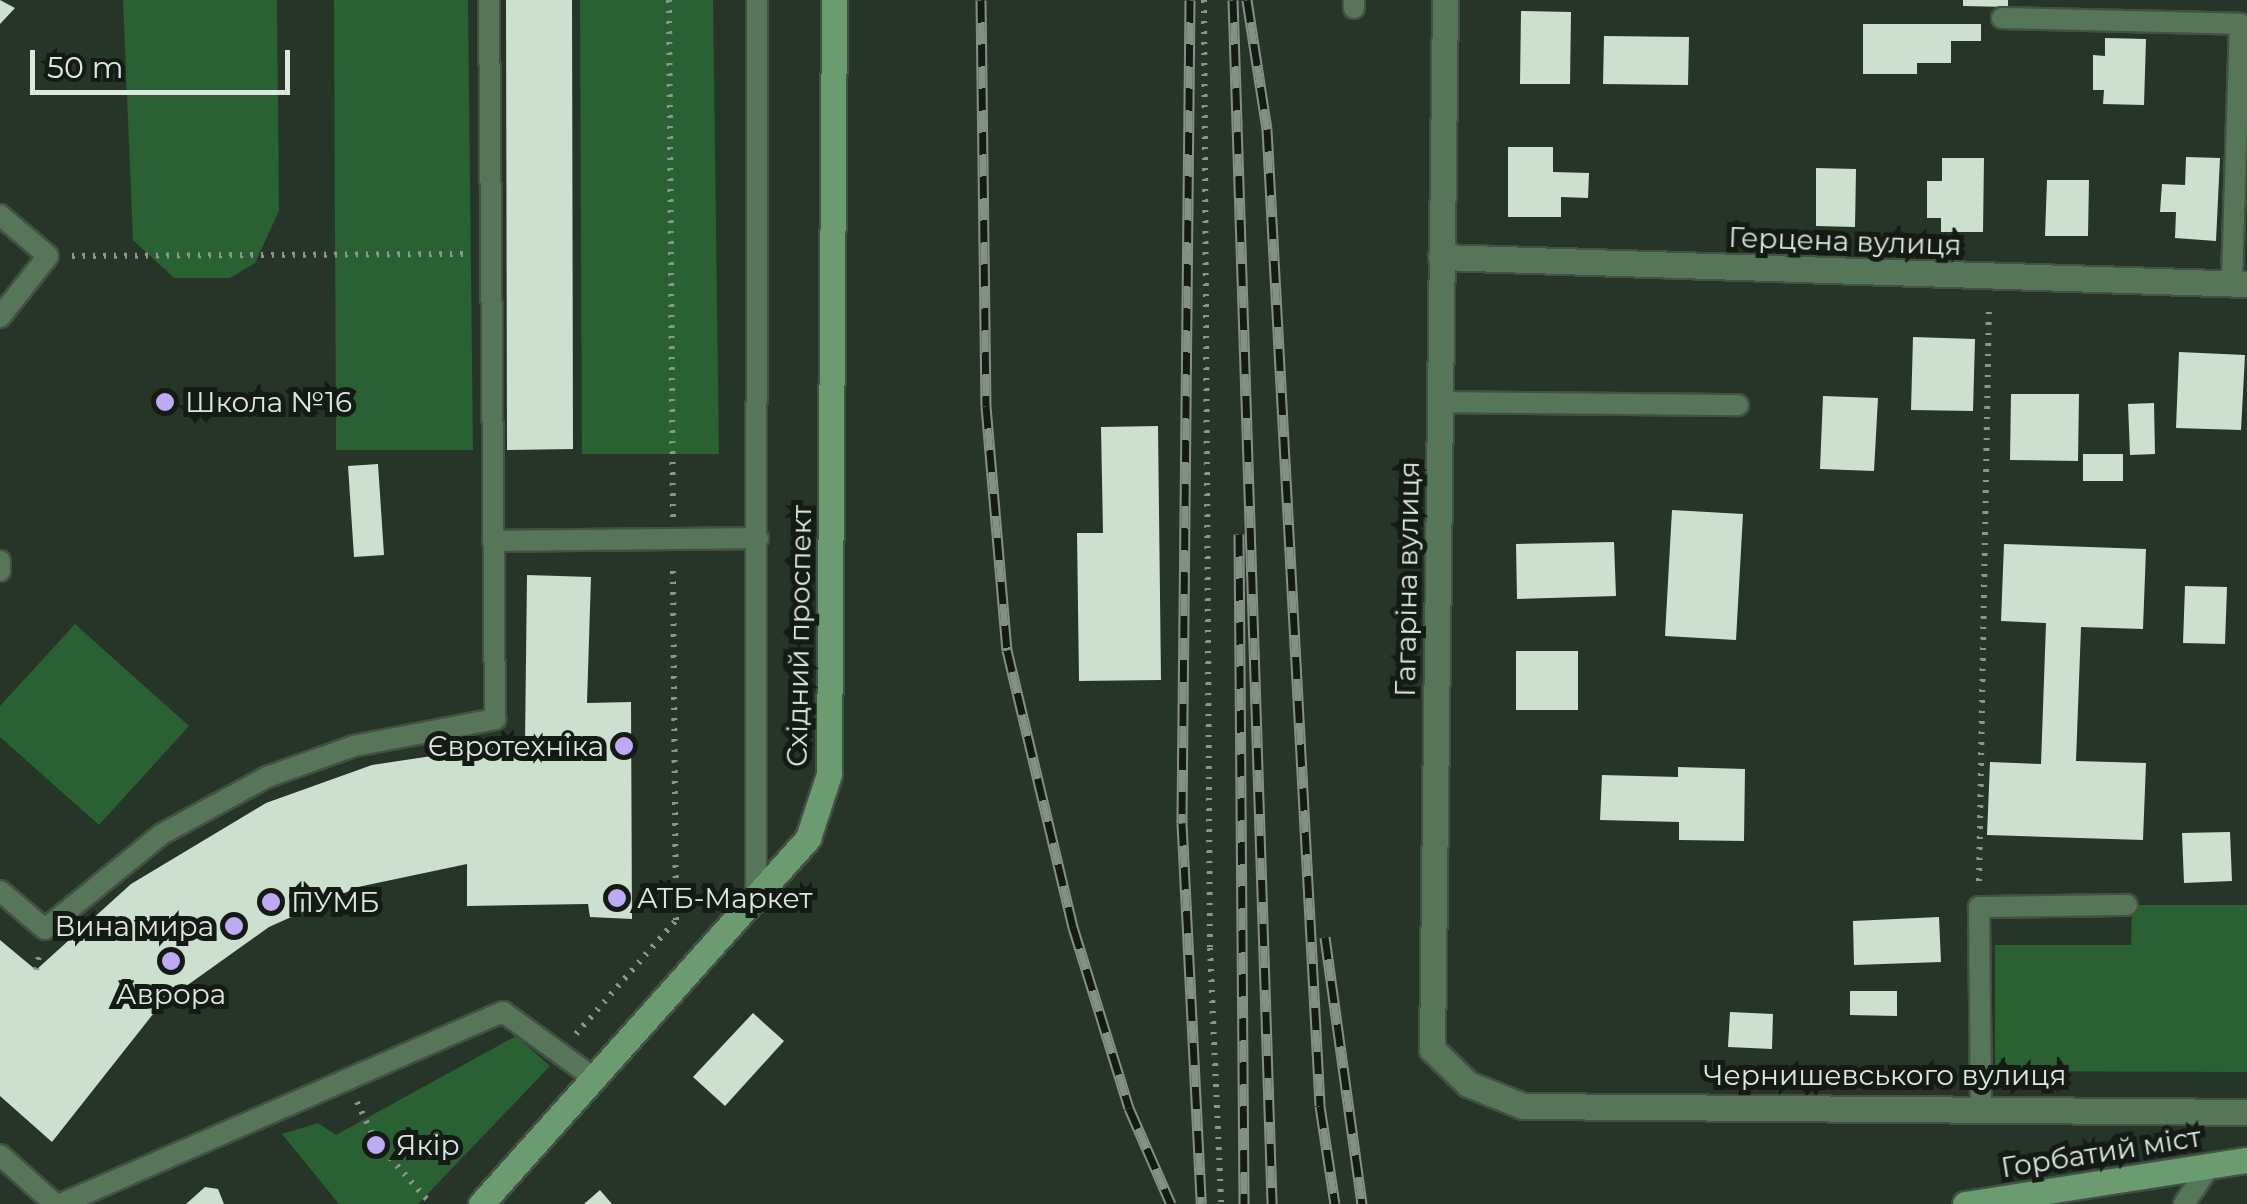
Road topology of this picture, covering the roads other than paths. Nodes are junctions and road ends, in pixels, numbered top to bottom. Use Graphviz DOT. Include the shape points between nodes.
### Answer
graph roads {
  1 [pos="490,0"];
  2 [pos="758,0"];
  3 [pos="834,0"];
  4 [pos="1445,0"];
  5 [pos="2002,18"];
  6 [pos="0,215"];
  7 [pos="1441,257"];
  8 [pos="2240,284"];
  9 [pos="0,317"];
  10 [pos="1438,402"];
  11 [pos="1738,405"];
  12 [pos="758,538"];
  13 [pos="493,541"];
  14 [pos="0,562"];
  15 [pos="0,572"];
  16 [pos="0,891"];
  17 [pos="756,903"];
  18 [pos="2127,905"];
  19 [pos="594,1078"];
  20 [pos="1981,1103"];
  21 [pos="1523,1106"];
  22 [pos="2247,1112"];
  23 [pos="0,1155"];
  24 [pos="2247,1160"];
  25 [pos="2210,1165"];
  26 [pos="58,1204"];
  27 [pos="481,1204"];
  28 [pos="1965,1204"];
  29 [pos="2184,1204"];
  1 -- 13 [label="lane"];
  2 -- 12 [label="lane"];
  3 -- 17 [label="main road, Східний проспект" via="829,774 808,838"];
  4 -- 7 [label="street, Гагаріна вулиця"];
  5 -- 8 [label="lane" via="2240,24"];
  6 -- 9 [label="lane" via="48,256"];
  7 -- 8 [label="street, Герцена вулиця"];
  7 -- 10 [label="street, Гагаріна вулиця"];
  10 -- 11 [label="lane"];
  10 -- 21 [label="street, Гагаріна вулиця" via="1432,1049 1468,1084"];
  12 -- 13 [label="lane"];
  12 -- 17 [label="lane"];
  13 -- 16 [label="lane" via="495,720 354,746 267,777 162,834 44,929"];
  14 -- 15 [label="lane"];
  17 -- 19 [label="main road, Східний проспект"];
  18 -- 20 [label="lane" via="1979,907"];
  19 -- 26 [label="lane" via="503,1012"];
  19 -- 27 [label="main road, Східний проспект"];
  20 -- 21 [label="street, Чернишевського вулиця"];
  20 -- 22 [label="street, Чернишевського вулиця"];
  23 -- 26 [label="lane"];
  24 -- 25 [label="main road, Горбатий міст"];
  25 -- 28 [label="main road, Горбатий міст"];
  25 -- 29 [label="lane"];
}
